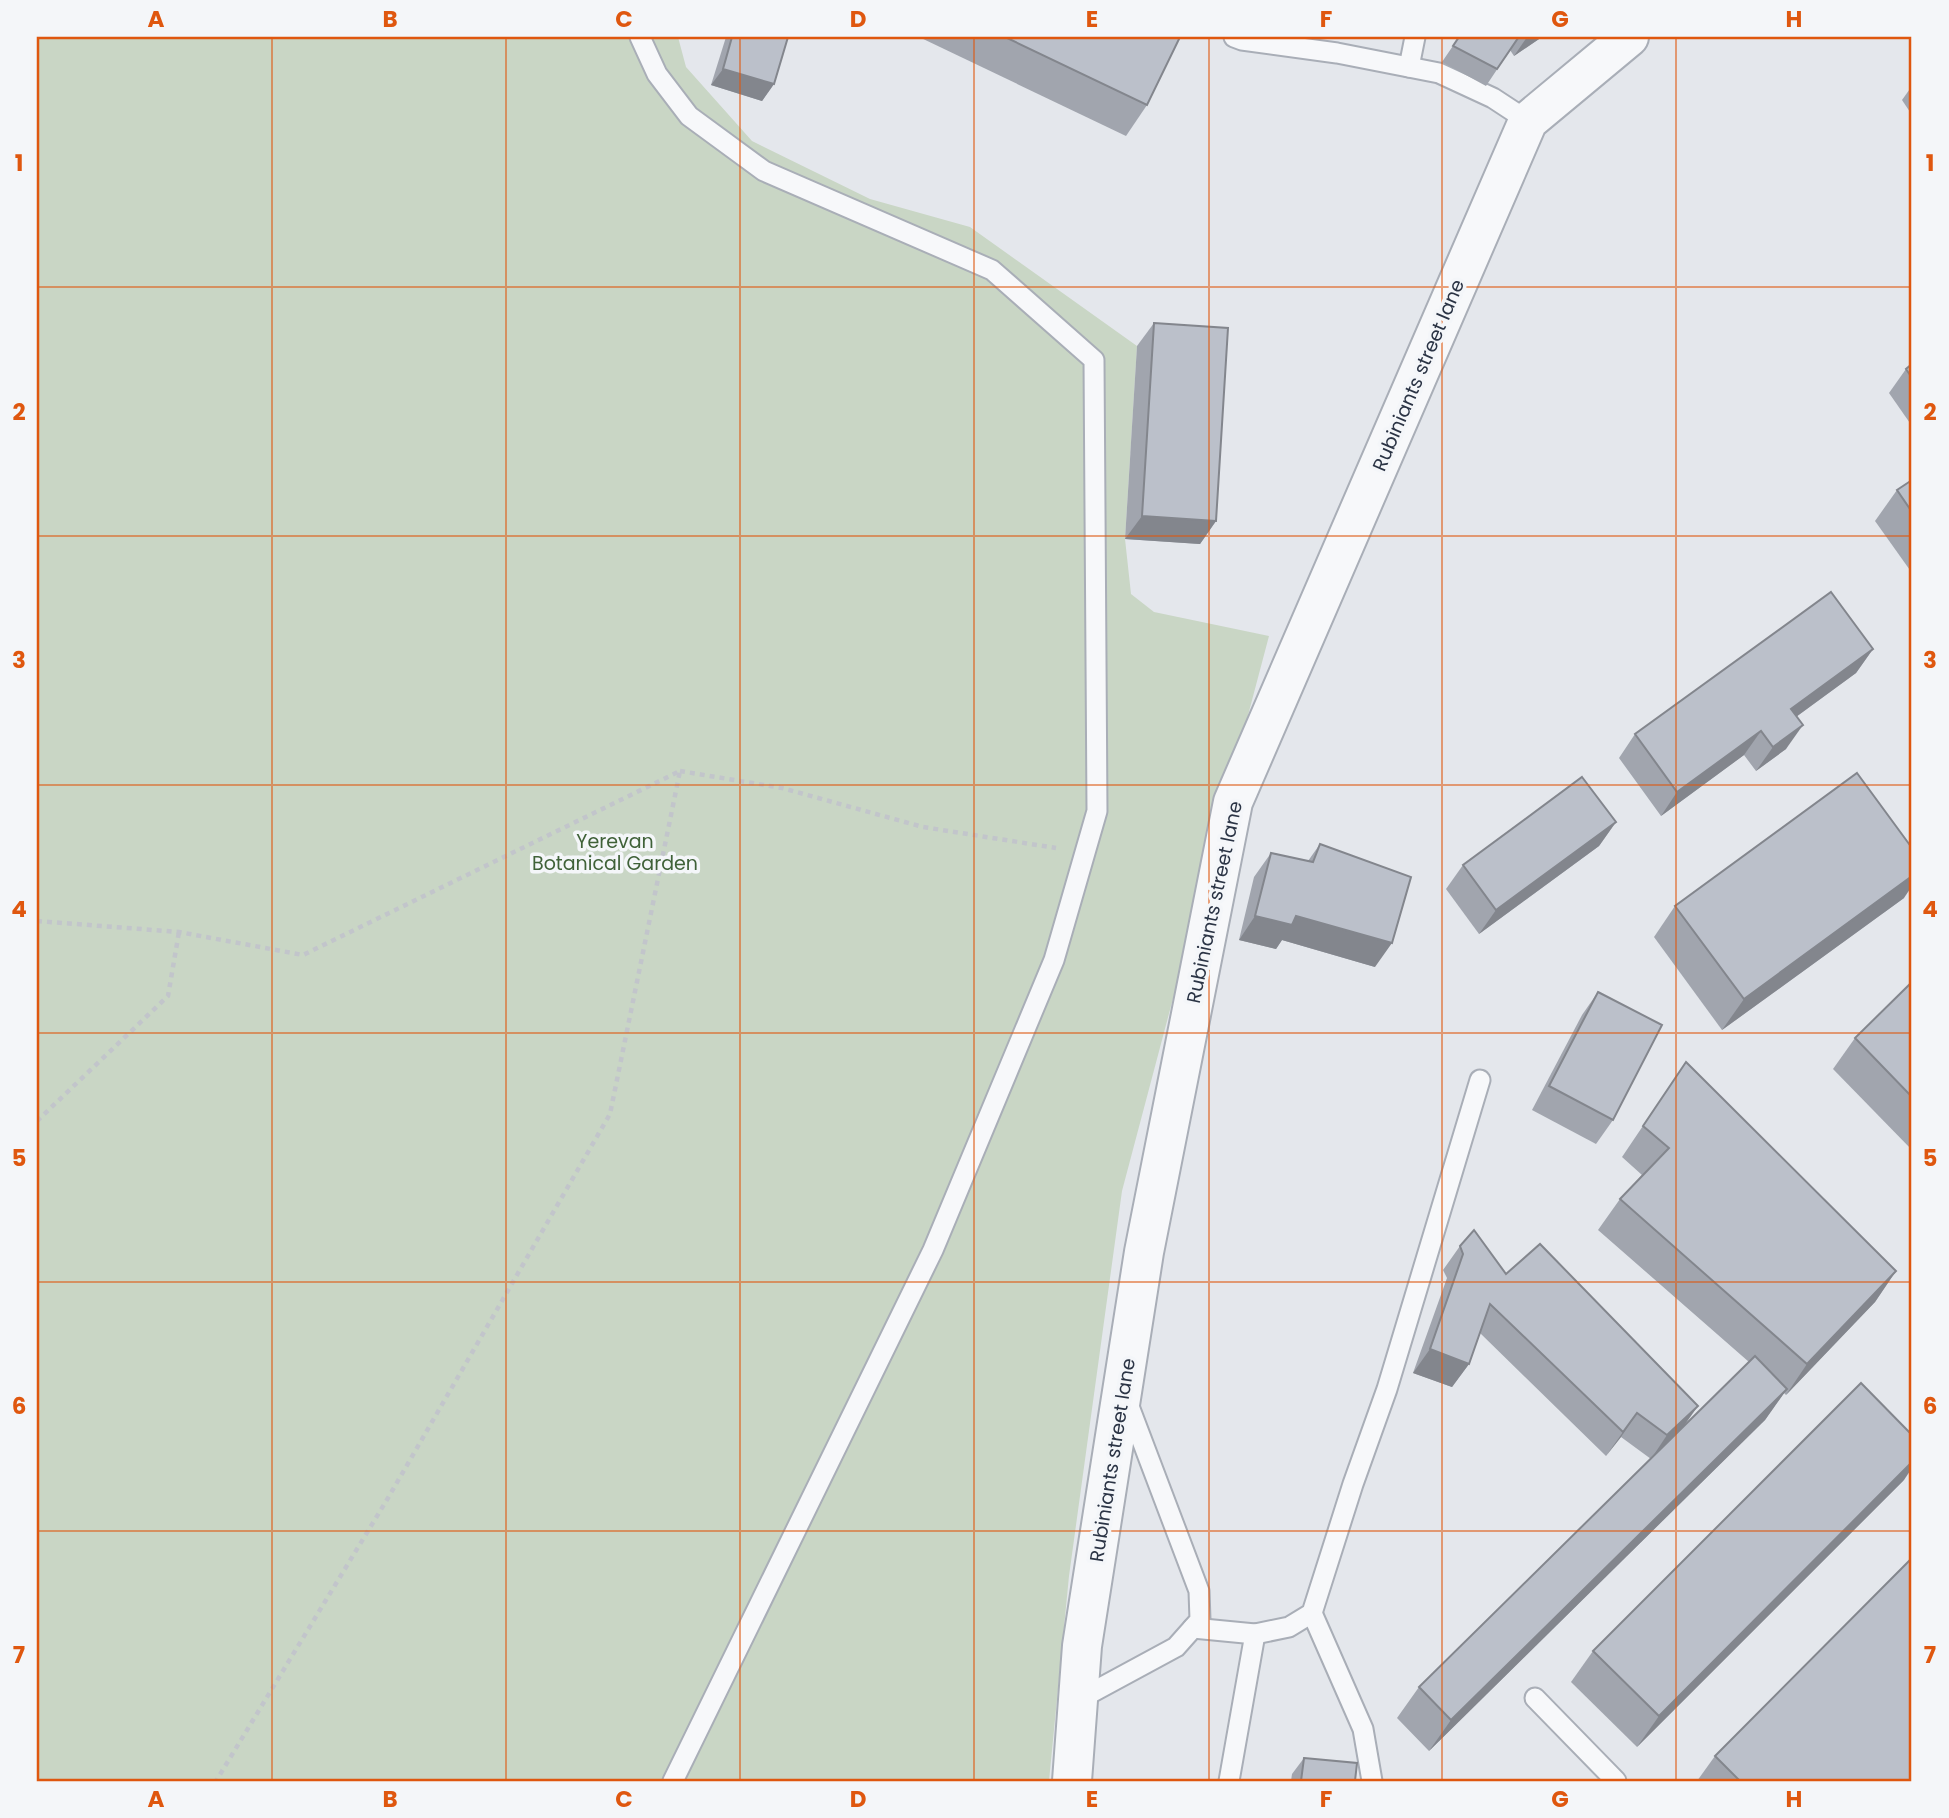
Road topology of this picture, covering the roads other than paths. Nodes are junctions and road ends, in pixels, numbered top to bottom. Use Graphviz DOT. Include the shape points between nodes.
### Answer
graph roads {
  1 [pos="639,37"];
  2 [pos="1234,37"];
  3 [pos="1415,37"];
  4 [pos="1629,37"];
  5 [pos="1409,67"];
  6 [pos="1528,121"];
  7 [pos="1480,1080"];
  8 [pos="1123,1389"];
  9 [pos="1312,1613"];
  10 [pos="1193,1628"];
  11 [pos="1255,1634"];
  12 [pos="1535,1698"];
  13 [pos="1078,1700"];
  14 [pos="673,1781"];
  15 [pos="1072,1781"];
  16 [pos="1229,1781"];
  17 [pos="1372,1781"];
  18 [pos="1616,1781"];
  1 -- 14 [label="lane" via="657,74 689,116 764,171 992,270 1094,360 1097,811 1054,960 933,1250"];
  2 -- 5 [label="lane"];
  3 -- 5 [label="lane"];
  4 -- 6 [label="street, Rubiniants street lane"];
  5 -- 6 [label="lane" via="1439,73 1493,98"];
  6 -- 8 [label="street, Rubiniants street lane" via="1233,802 1144,1252"];
  7 -- 9 [label="lane" via="1387,1389"];
  8 -- 10 [label="lane" via="1199,1591 1200,1620"];
  8 -- 13 [label="street, Rubiniants street lane" via="1082,1646"];
  9 -- 11 [label="lane" via="1289,1627"];
  9 -- 17 [label="lane" via="1363,1729"];
  10 -- 11 [label="lane"];
  10 -- 13 [label="lane" via="1176,1647"];
  11 -- 16 [label="lane"];
  12 -- 18 [label="lane"];
  13 -- 15 [label="street, Rubiniants street lane"];
}
